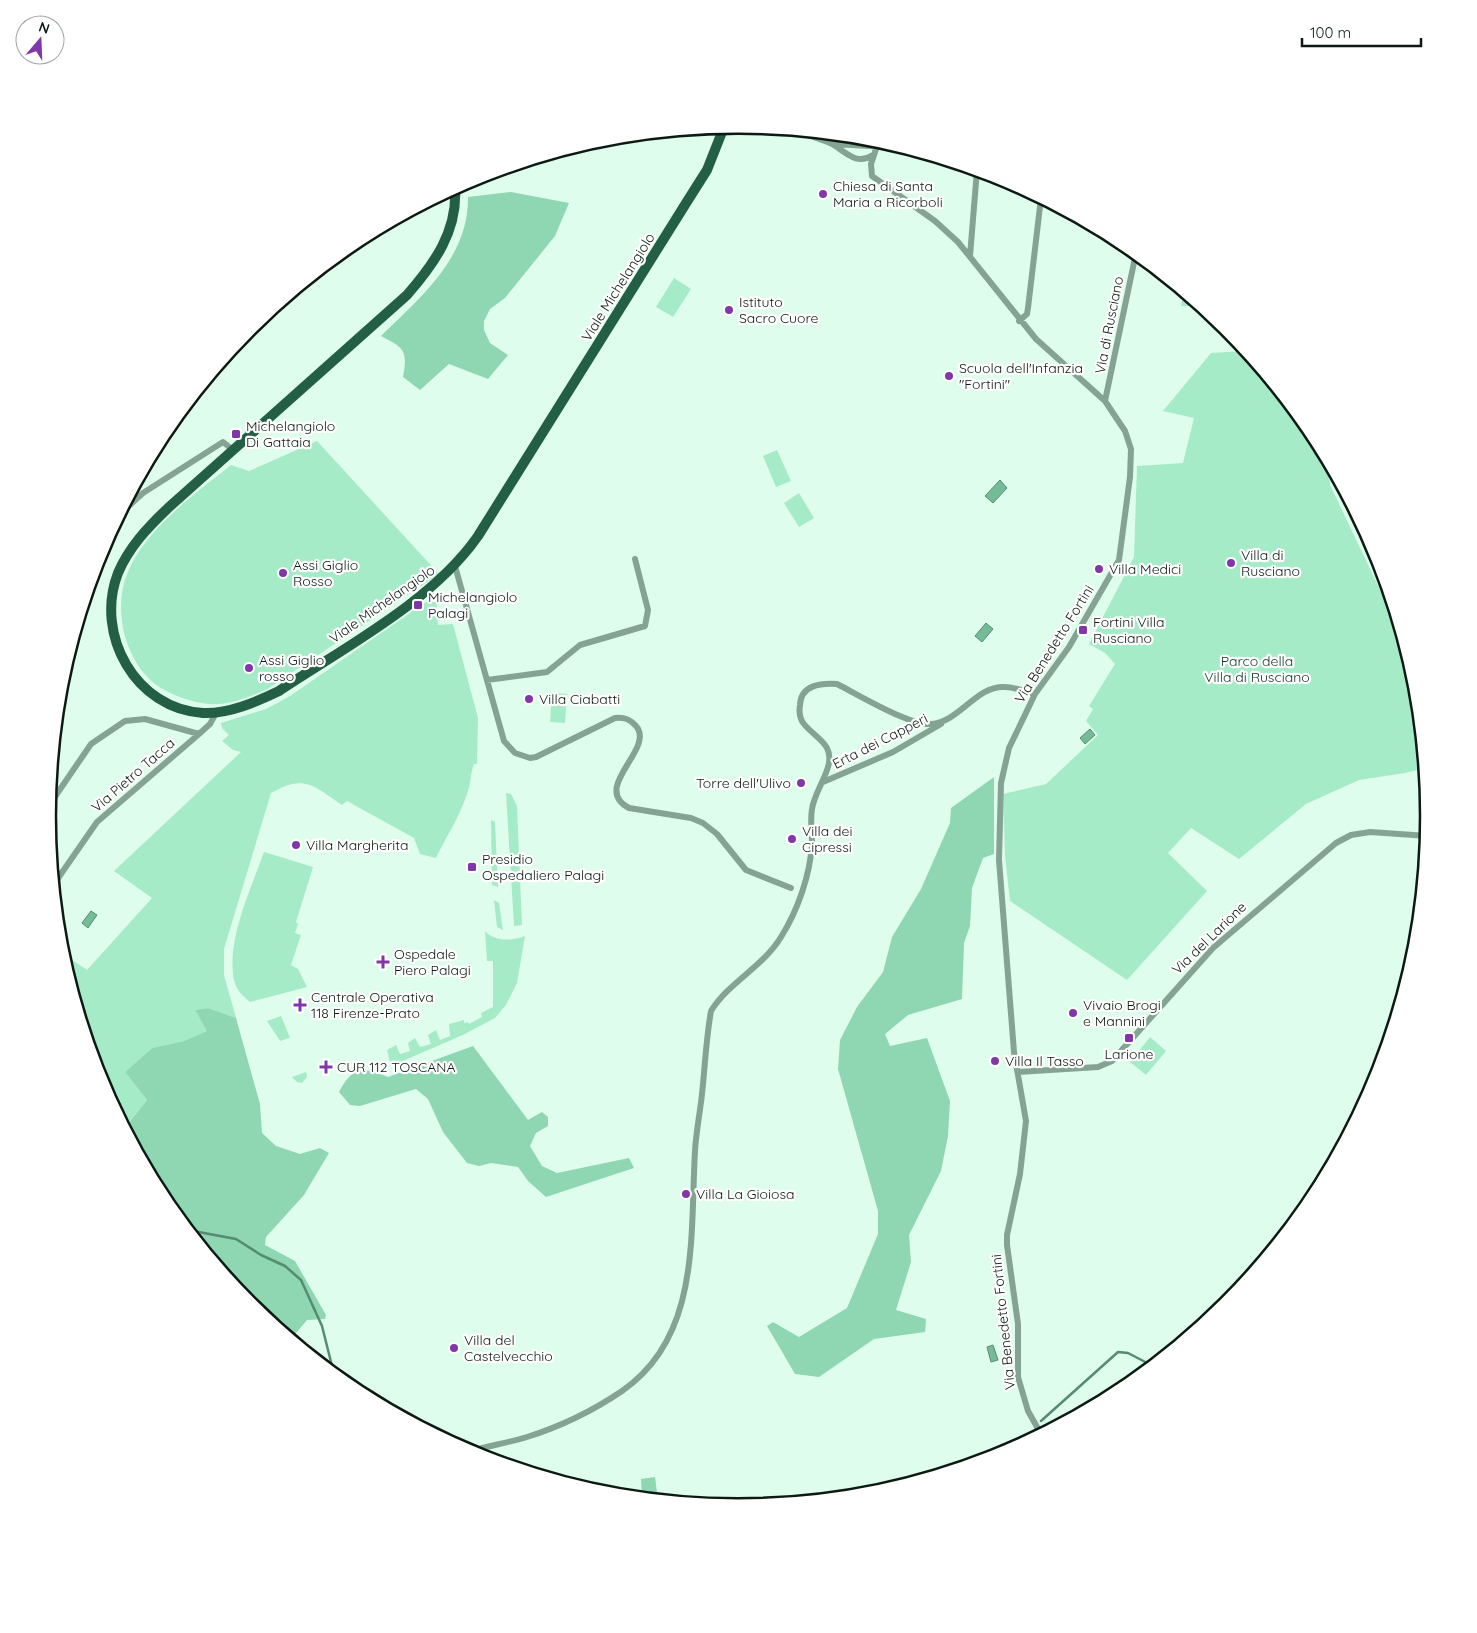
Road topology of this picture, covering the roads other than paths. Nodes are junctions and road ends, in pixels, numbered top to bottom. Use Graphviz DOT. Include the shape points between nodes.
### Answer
graph roads {
  1 [pos="721,135"];
  2 [pos="820,139"];
  3 [pos="832,144"];
  4 [pos="876,148"];
  5 [pos="874,155"];
  6 [pos="977,177"];
  7 [pos="455,196"];
  8 [pos="1040,205"];
  9 [pos="970,256"];
  10 [pos="1134,261"];
  11 [pos="1020,321"];
  12 [pos="1105,401"];
  13 [pos="232,450"];
  14 [pos="134,501"];
  15 [pos="635,559"];
  16 [pos="455,566"];
  17 [pos="487,680"];
  18 [pos="1035,694"];
  19 [pos="216,713"];
  20 [pos="947,720"];
  21 [pos="199,734"];
  22 [pos="823,782"];
  23 [pos="57,794"];
  24 [pos="1420,835"];
  25 [pos="59,876"];
  26 [pos="791,888"];
  27 [pos="1018,1072"];
  28 [pos="1038,1429"];
  29 [pos="481,1449"];
  1 -- 16 [label="main road, Viale Michelangiolo" via="704,175 478,536"];
  2 -- 3 [label="street"];
  3 -- 4 [label="street"];
  3 -- 5 [label="street" via="854,159 864,160"];
  4 -- 5 [label="street, Via Benedetto Fortini"];
  5 -- 9 [label="street, Via Benedetto Fortini" via="870,170 872,176 935,221"];
  6 -- 9 [label="street"];
  7 -- 13 [label="main road, Viale Michelangiolo" via="455,212 448,235 435,260 407,295"];
  8 -- 11 [label="street" via="1028,308"];
  9 -- 11 [label="street, Via Benedetto Fortini"];
  10 -- 12 [label="street, Via di Rusciano"];
  11 -- 12 [label="street, Via Benedetto Fortini"];
  12 -- 18 [label="street, Via Benedetto Fortini" via="1125,430 1131,449 1119,560 1069,647"];
  13 -- 14 [label="street" via="223,442"];
  13 -- 19 [label="main road, Viale Michelangiolo" via="137,540 118,573 111,609 120,653 141,685 153,696 175,706"];
  15 -- 17 [label="street" via="648,610 645,626 580,645 547,672"];
  16 -- 17 [label="street"];
  16 -- 19 [label="main road, Viale Michelangiolo" via="421,596 279,691"];
  17 -- 26 [label="street" via="504,741 509,748 530,758 615,718 629,720 639,730 640,738 618,782 619,799 624,805 703,823 718,834 746,870"];
  18 -- 20 [label="street, Erta dei Capperi" via="1004,687 992,689"];
  18 -- 27 [label="street, Via Benedetto Fortini" via="1009,748 1001,783 999,860"];
  19 -- 21 [label="street, Via Pietro Tacca"];
  20 -- 22 [label="street, Erta dei Capperi" via="893,752"];
  20 -- 22 [label="street" via="931,724 913,721 837,684 809,687 800,698 799,711 804,723 823,740 828,750 829,765"];
  21 -- 23 [label="street" via="146,719 125,721 91,744"];
  21 -- 25 [label="street, Via Pietro Tacca" via="97,822"];
  22 -- 29 [label="street" via="812,809 812,845 807,876 782,935 771,953 719,998 711,1011 695,1147 692,1248 682,1303 667,1341 636,1380 592,1409 527,1437"];
  24 -- 27 [label="street, Via del Larione" via="1370,832 1341,840 1213,948 1112,1061 1098,1068"];
  27 -- 28 [label="street, Via Benedetto Fortini" via="1026,1121 1007,1245 1018,1324 1018,1377 1028,1411"];
}
